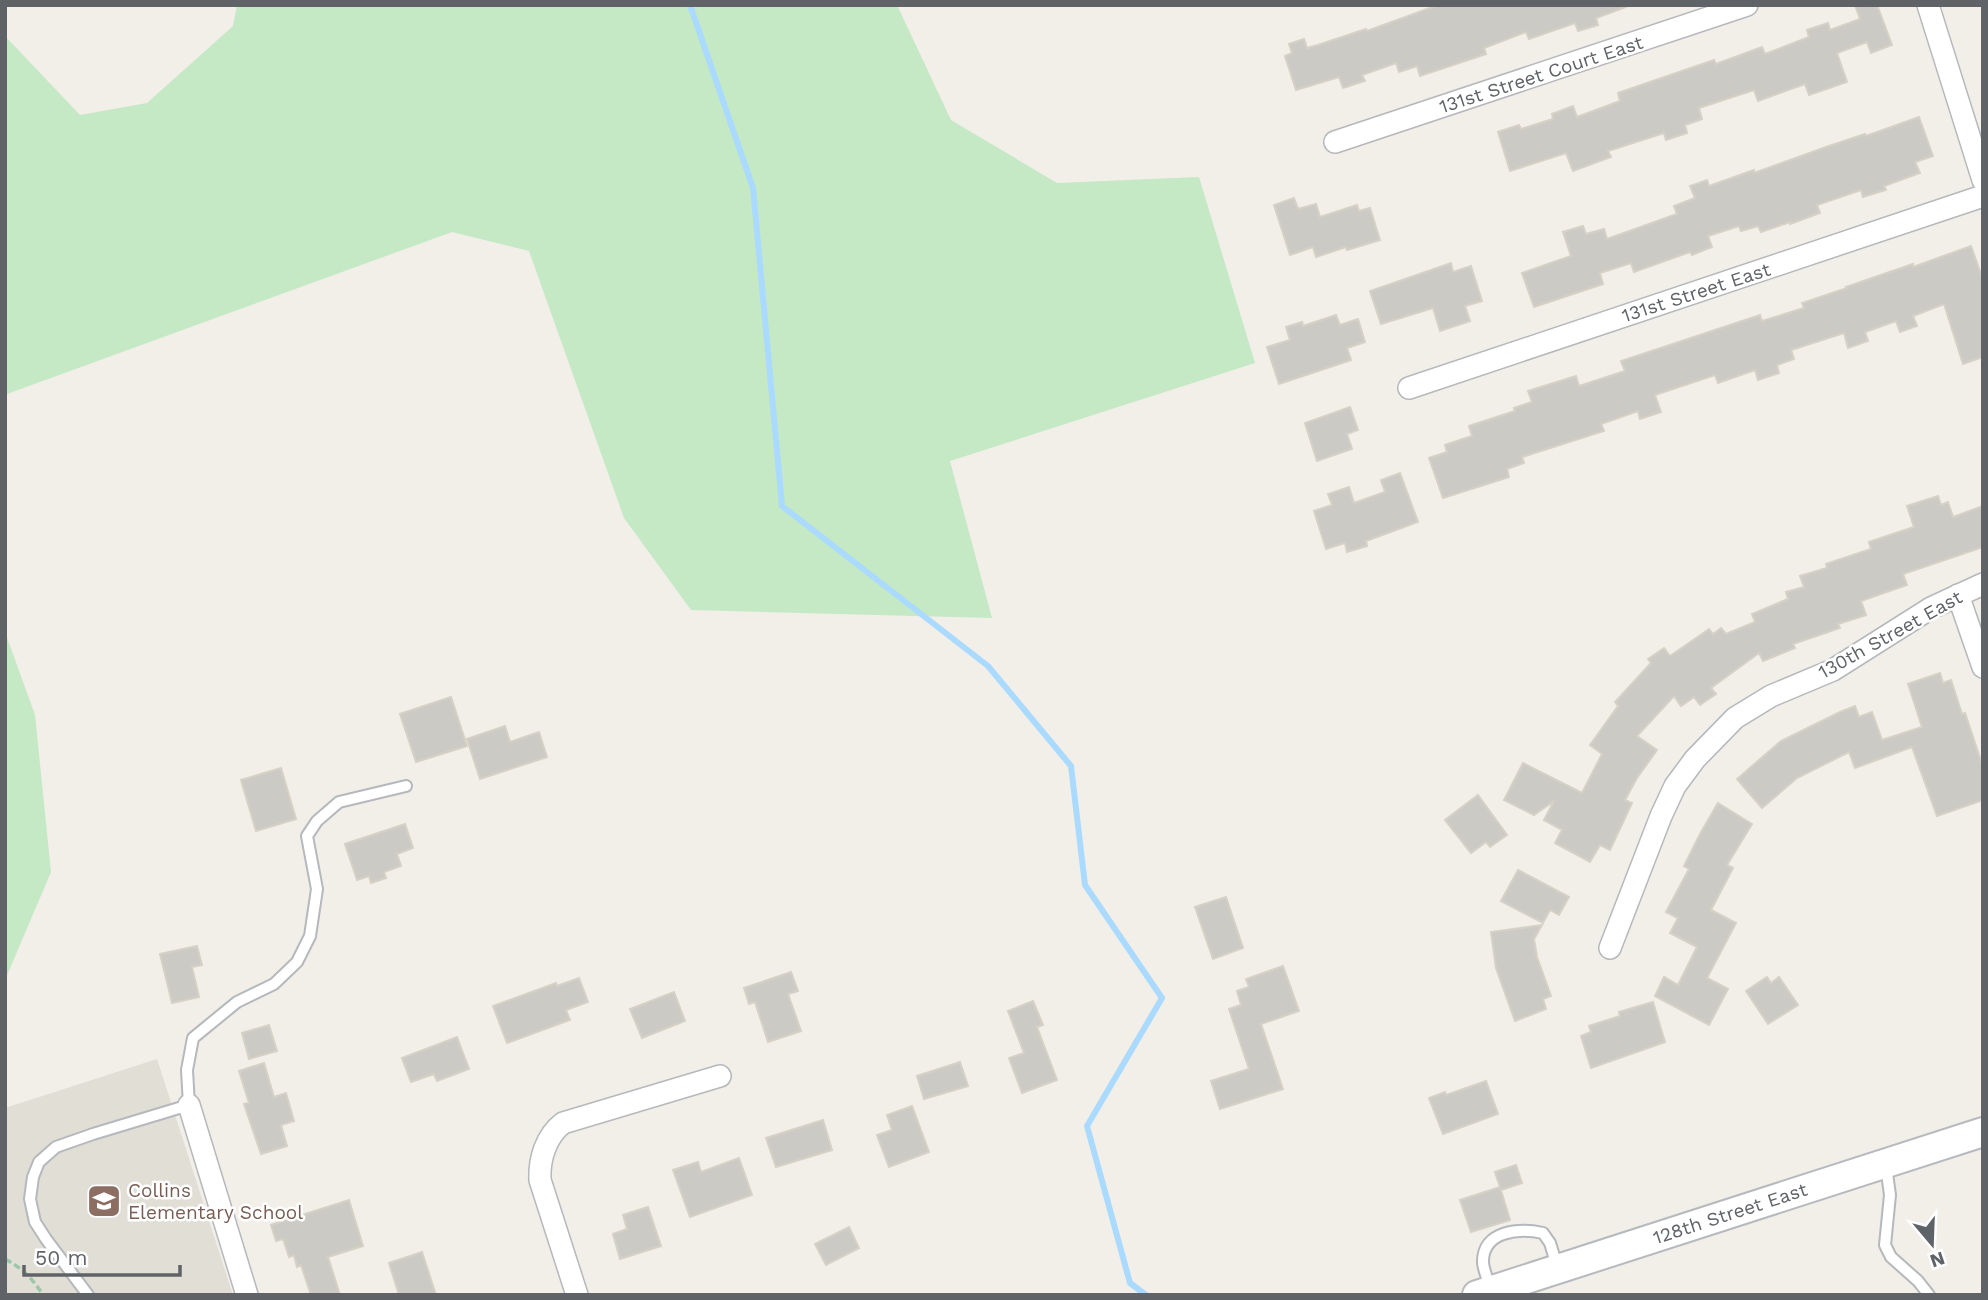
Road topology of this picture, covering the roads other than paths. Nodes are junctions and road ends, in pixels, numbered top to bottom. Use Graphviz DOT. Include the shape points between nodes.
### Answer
graph roads {
  1 [pos="1747,5"];
  2 [pos="1928,5"];
  3 [pos="1335,142"];
  4 [pos="1983,180"];
  5 [pos="1983,196"];
  6 [pos="1409,388"];
  7 [pos="1983,584"];
  8 [pos="1958,595"];
  9 [pos="1983,667"];
  10 [pos="407,786"];
  11 [pos="1610,948"];
  12 [pos="720,1076"];
  13 [pos="189,1105"];
  14 [pos="1983,1132"];
  15 [pos="1886,1163"];
  16 [pos="1558,1269"];
  17 [pos="1484,1293"];
  18 [pos="88,1295"];
  19 [pos="247,1295"];
  20 [pos="577,1295"];
  21 [pos="1928,1295"];
  1 -- 3 [label="street, 131st Street Court East"];
  2 -- 4 [label="street"];
  5 -- 6 [label="street, 131st Street East"];
  7 -- 8 [label="street, 130th Street East"];
  8 -- 9 [label="street"];
  8 -- 11 [label="street, 130th Street East" via="1833,670 1750,708 1695,758 1661,816"];
  10 -- 13 [label="lane" via="339,802 317,821 307,836 317,889 310,936 297,961 274,984 237,1002 193,1038 187,1070"];
  12 -- 20 [label="street" via="563,1122 548,1139 540,1180"];
  13 -- 18 [label="lane" via="56,1147 40,1162 30,1199 35,1222"];
  13 -- 19 [label="street"];
  14 -- 15 [label="street, 128th Street East"];
  15 -- 16 [label="street, 128th Street East"];
  15 -- 21 [label="lane" via="1890,1195 1885,1245"];
  16 -- 17 [label="street, 128th Street East"];
  16 -- 17 [label="lane" via="1543,1233 1510,1231 1486,1246"];
}
